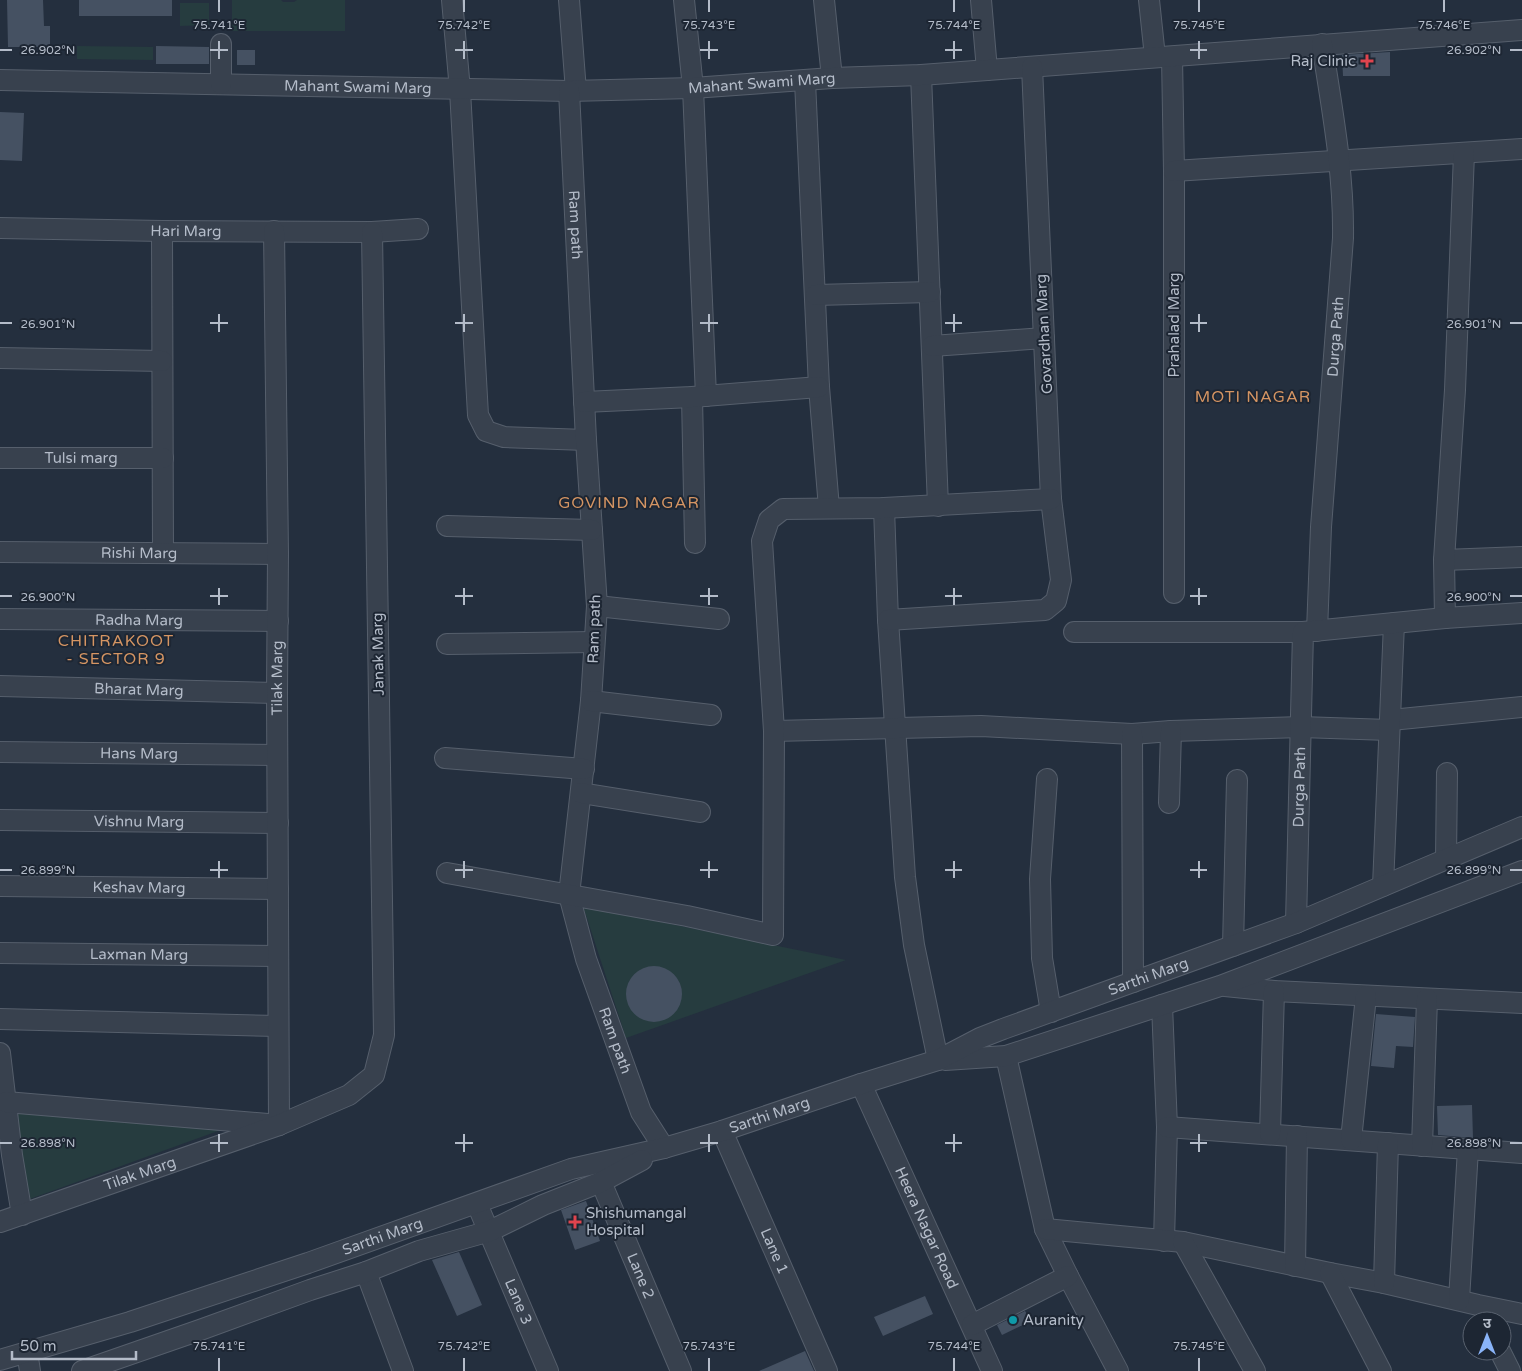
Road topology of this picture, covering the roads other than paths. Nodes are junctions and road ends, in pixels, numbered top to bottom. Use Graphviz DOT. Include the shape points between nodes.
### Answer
graph roads {
  1 [pos="452,0"];
  2 [pos="569,0"];
  3 [pos="684,0"];
  4 [pos="824,0"];
  5 [pos="981,0"];
  6 [pos="1149,0"];
  7 [pos="1522,30"];
  8 [pos="221,44"];
  9 [pos="1322,44"];
  10 [pos="1163,57"];
  11 [pos="1032,67"];
  12 [pos="987,70"];
  13 [pos="921,75"];
  14 [pos="832,78"];
  15 [pos="0,80"];
  16 [pos="805,80"];
  17 [pos="221,84"];
  18 [pos="693,88"];
  19 [pos="460,90"];
  20 [pos="572,91"];
  21 [pos="1522,149"];
  22 [pos="1464,153"];
  23 [pos="1340,160"];
  24 [pos="1174,171"];
  25 [pos="0,228"];
  26 [pos="418,229"];
  27 [pos="162,231"];
  28 [pos="274,231"];
  29 [pos="372,232"];
  30 [pos="930,292"];
  31 [pos="816,295"];
  32 [pos="1044,338"];
  33 [pos="932,346"];
  34 [pos="0,358"];
  35 [pos="162,361"];
  36 [pos="819,387"];
  37 [pos="699,397"];
  38 [pos="584,402"];
  39 [pos="586,440"];
  40 [pos="0,458"];
  41 [pos="163,458"];
  42 [pos="1051,499"];
  43 [pos="938,506"];
  44 [pos="829,508"];
  45 [pos="884,508"];
  46 [pos="447,526"];
  47 [pos="592,530"];
  48 [pos="695,543"];
  49 [pos="0,552"];
  50 [pos="163,554"];
  51 [pos="278,554"];
  52 [pos="1522,557"];
  53 [pos="1444,560"];
  54 [pos="1174,593"];
  55 [pos="597,606"];
  56 [pos="1522,613"];
  57 [pos="1445,618"];
  58 [pos="0,619"];
  59 [pos="719,619"];
  60 [pos="888,620"];
  61 [pos="278,621"];
  62 [pos="1394,623"];
  63 [pos="1074,632"];
  64 [pos="1307,638"];
  65 [pos="594,642"];
  66 [pos="447,644"];
  67 [pos="0,686"];
  68 [pos="277,692"];
  69 [pos="591,701"];
  70 [pos="1522,708"];
  71 [pos="711,715"];
  72 [pos="1390,725"];
  73 [pos="894,727"];
  74 [pos="1301,727"];
  75 [pos="774,731"];
  76 [pos="1171,731"];
  77 [pos="1132,734"];
  78 [pos="0,752"];
  79 [pos="277,755"];
  80 [pos="445,758"];
  81 [pos="584,769"];
  82 [pos="1447,773"];
  83 [pos="1047,779"];
  84 [pos="1237,780"];
  85 [pos="581,793"];
  86 [pos="1169,803"];
  87 [pos="700,812"];
  88 [pos="0,820"];
  89 [pos="278,823"];
  90 [pos="1522,828"];
  91 [pos="1446,859"];
  92 [pos="1522,871"];
  93 [pos="447,873"];
  94 [pos="0,886"];
  95 [pos="1383,886"];
  96 [pos="278,889"];
  97 [pos="569,895"];
  98 [pos="1300,922"];
  99 [pos="1233,946"];
  100 [pos="1309,952"];
  101 [pos="0,953"];
  102 [pos="278,956"];
  103 [pos="1133,982"];
  104 [pos="1220,986"];
  105 [pos="1274,991"];
  106 [pos="1366,996"];
  107 [pos="1427,998"];
  108 [pos="1522,1003"];
  109 [pos="1162,1005"];
  110 [pos="1051,1012"];
  111 [pos="0,1019"];
  112 [pos="278,1026"];
  113 [pos="0,1053"];
  114 [pos="1006,1056"];
  115 [pos="938,1060"];
  116 [pos="374,1074"];
  117 [pos="861,1084"];
  118 [pos="6,1102"];
  119 [pos="279,1125"];
  120 [pos="1167,1127"];
  121 [pos="722,1130"];
  122 [pos="1270,1134"];
  123 [pos="1297,1136"];
  124 [pos="1351,1140"];
  125 [pos="1388,1143"];
  126 [pos="1422,1146"];
  127 [pos="664,1148"];
  128 [pos="1468,1149"];
  129 [pos="1522,1153"];
  130 [pos="601,1182"];
  131 [pos="477,1204"];
  132 [pos="22,1215"];
  133 [pos="0,1222"];
  134 [pos="1045,1229"];
  135 [pos="490,1231"];
  136 [pos="1174,1241"];
  137 [pos="1296,1266"];
  138 [pos="366,1272"];
  139 [pos="1330,1273"];
  140 [pos="1068,1276"];
  141 [pos="1384,1283"];
  142 [pos="1474,1309"];
  143 [pos="1522,1314"];
  144 [pos="972,1325"];
  145 [pos="0,1360"];
  146 [pos="28,1362"];
  147 [pos="82,1371"];
  148 [pos="403,1371"];
  149 [pos="548,1371"];
  150 [pos="681,1371"];
  151 [pos="827,1371"];
  152 [pos="992,1371"];
  153 [pos="1118,1371"];
  154 [pos="1255,1371"];
  155 [pos="1381,1371"];
  1 -- 19 [label="street"];
  2 -- 20 [label="street, Ram path"];
  3 -- 18 [label="street"];
  4 -- 14 [label="street"];
  5 -- 12 [label="street"];
  6 -- 10 [label="street, Prahalad Marg"];
  7 -- 9 [label="street, Mahant Swami Marg"];
  8 -- 17 [label="street"];
  9 -- 10 [label="street, Mahant Swami Marg"];
  9 -- 23 [label="street, Durga Path"];
  10 -- 11 [label="street, Mahant Swami Marg"];
  10 -- 24 [label="street, Prahalad Marg"];
  11 -- 12 [label="street, Mahant Swami Marg"];
  11 -- 32 [label="street, Govardhan Marg"];
  12 -- 13 [label="street, Mahant Swami Marg"];
  13 -- 14 [label="street, Mahant Swami Marg"];
  13 -- 30 [label="street"];
  14 -- 16 [label="street, Mahant Swami Marg"];
  15 -- 17 [label="street, Mahant Swami Marg"];
  16 -- 18 [label="street, Mahant Swami Marg"];
  16 -- 31 [label="street"];
  17 -- 19 [label="street, Mahant Swami Marg"];
  18 -- 20 [label="street, Mahant Swami Marg"];
  18 -- 37 [label="street"];
  19 -- 20 [label="street, Mahant Swami Marg"];
  19 -- 39 [label="street" via="478,415 486,431 504,437"];
  20 -- 38 [label="street, Ram path"];
  21 -- 22 [label="street"];
  22 -- 23 [label="street"];
  22 -- 53 [label="street" via="1456,390"];
  23 -- 24 [label="street"];
  23 -- 64 [label="street, Durga Path" via="1343,238 1322,518"];
  24 -- 54 [label="street, Prahalad Marg"];
  25 -- 27 [label="street, Hari Marg"];
  26 -- 29 [label="street, Hari Marg"];
  27 -- 28 [label="street, Hari Marg"];
  27 -- 35 [label="street"];
  28 -- 29 [label="street, Hari Marg"];
  28 -- 51 [label="street, Tilak Marg"];
  29 -- 116 [label="street, Janak Marg" via="384,1035"];
  30 -- 31 [label="street"];
  30 -- 33 [label="street"];
  31 -- 36 [label="street"];
  32 -- 33 [label="street"];
  32 -- 42 [label="street, Govardhan Marg"];
  33 -- 43 [label="street"];
  34 -- 35 [label="street"];
  35 -- 41 [label="street"];
  36 -- 37 [label="street"];
  36 -- 44 [label="street"];
  37 -- 38 [label="street"];
  37 -- 48 [label="street"];
  38 -- 39 [label="street, Ram path"];
  39 -- 47 [label="street, Ram path"];
  40 -- 41 [label="street, Tulsi marg"];
  41 -- 50 [label="street"];
  42 -- 43 [label="street"];
  42 -- 60 [label="street, Govardhan Marg" via="1061,580 1056,601 1045,610"];
  43 -- 45 [label="street"];
  44 -- 45 [label="street"];
  44 -- 75 [label="street" via="783,510 769,520 762,541"];
  45 -- 60 [label="street"];
  46 -- 47 [label="street"];
  47 -- 55 [label="street, Ram path"];
  49 -- 50 [label="street, Rishi Marg"];
  50 -- 51 [label="street, Rishi Marg"];
  51 -- 61 [label="street, Tilak Marg"];
  52 -- 53 [label="street"];
  53 -- 57 [label="street"];
  55 -- 59 [label="street"];
  55 -- 65 [label="street, Ram path"];
  56 -- 57 [label="street"];
  57 -- 62 [label="street"];
  58 -- 61 [label="street, Radha Marg"];
  60 -- 73 [label="street"];
  61 -- 68 [label="street, Tilak Marg"];
  62 -- 64 [label="street"];
  62 -- 72 [label="street"];
  63 -- 64 [label="street"];
  64 -- 74 [label="street, Durga Path"];
  65 -- 66 [label="street"];
  65 -- 69 [label="street, Ram path"];
  67 -- 68 [label="street, Bharat Marg"];
  68 -- 79 [label="street, Tilak Marg"];
  69 -- 71 [label="street"];
  69 -- 81 [label="street, Ram path"];
  70 -- 72 [label="street"];
  72 -- 74 [label="street"];
  72 -- 95 [label="street"];
  73 -- 75 [label="street"];
  73 -- 77 [label="street" via="981,726"];
  73 -- 115 [label="street" via="905,877 914,945"];
  74 -- 76 [label="street"];
  74 -- 98 [label="street, Durga Path"];
  75 -- 97 [label="street" via="773,936 687,916"];
  76 -- 77 [label="street"];
  76 -- 86 [label="street"];
  77 -- 103 [label="street"];
  78 -- 79 [label="street, Hans Marg"];
  79 -- 89 [label="street, Tilak Marg"];
  80 -- 81 [label="street"];
  81 -- 85 [label="street, Ram path"];
  82 -- 91 [label="street"];
  83 -- 110 [label="street" via="1040,879 1042,958"];
  84 -- 99 [label="street"];
  85 -- 87 [label="street"];
  85 -- 97 [label="street, Ram path"];
  88 -- 89 [label="street, Vishnu Marg"];
  89 -- 96 [label="street, Tilak Marg"];
  90 -- 91 [label="street, Sarthi Marg"];
  91 -- 95 [label="street, Sarthi Marg"];
  92 -- 100 [label="street"];
  93 -- 97 [label="street"];
  94 -- 96 [label="street, Keshav Marg"];
  95 -- 98 [label="street, Sarthi Marg"];
  96 -- 102 [label="street, Tilak Marg"];
  97 -- 127 [label="street, Ram path" via="586,960 641,1112"];
  98 -- 99 [label="street, Sarthi Marg"];
  98 -- 100 [label="street, Durga Path"];
  99 -- 103 [label="street, Sarthi Marg"];
  100 -- 104 [label="street"];
  101 -- 102 [label="street, Laxman Marg"];
  102 -- 112 [label="street, Tilak Marg"];
  103 -- 110 [label="street, Sarthi Marg"];
  104 -- 105 [label="street"];
  104 -- 109 [label="street"];
  105 -- 106 [label="street"];
  105 -- 122 [label="street"];
  106 -- 107 [label="street"];
  106 -- 124 [label="street"];
  107 -- 108 [label="street"];
  107 -- 126 [label="street"];
  109 -- 114 [label="street"];
  109 -- 120 [label="street"];
  110 -- 115 [label="street, Sarthi Marg" via="980,1038"];
  111 -- 112 [label="street"];
  112 -- 119 [label="street, Tilak Marg"];
  113 -- 118 [label="street"];
  114 -- 115 [label="street"];
  114 -- 134 [label="street"];
  115 -- 117 [label="street, Sarthi Marg"];
  116 -- 119 [label="street, Tilak Marg" via="349,1095"];
  117 -- 121 [label="street, Sarthi Marg"];
  117 -- 144 [label="street, Heera Nagar Road"];
  118 -- 119 [label="street"];
  118 -- 132 [label="street"];
  119 -- 132 [label="street, Tilak Marg"];
  120 -- 122 [label="street"];
  120 -- 136 [label="street"];
  121 -- 127 [label="street, Sarthi Marg"];
  121 -- 151 [label="street, Lane 1"];
  122 -- 123 [label="street"];
  123 -- 124 [label="street"];
  123 -- 137 [label="street"];
  124 -- 125 [label="street"];
  125 -- 126 [label="street"];
  125 -- 141 [label="street"];
  126 -- 128 [label="street"];
  127 -- 130 [label="street, Sarthi Marg"];
  127 -- 131 [label="street, Sarthi Marg" via="571,1169"];
  128 -- 129 [label="street"];
  128 -- 142 [label="street"];
  130 -- 135 [label="street, Sarthi Marg"];
  130 -- 150 [label="street, Lane 2"];
  131 -- 135 [label="street, Lane 3"];
  131 -- 146 [label="street, Sarthi Marg" via="130,1322"];
  132 -- 133 [label="street, Tilak Marg"];
  134 -- 136 [label="street"];
  134 -- 140 [label="street"];
  135 -- 138 [label="street, Sarthi Marg" via="419,1251"];
  135 -- 149 [label="street, Lane 3"];
  136 -- 137 [label="street"];
  136 -- 154 [label="street"];
  137 -- 139 [label="street"];
  138 -- 147 [label="street, Sarthi Marg"];
  138 -- 148 [label="street"];
  139 -- 141 [label="street"];
  139 -- 155 [label="street"];
  140 -- 144 [label="street"];
  140 -- 153 [label="street"];
  141 -- 142 [label="street"];
  142 -- 143 [label="street"];
  144 -- 152 [label="street, Heera Nagar Road"];
  145 -- 146 [label="street, Sarthi Marg"];
}
